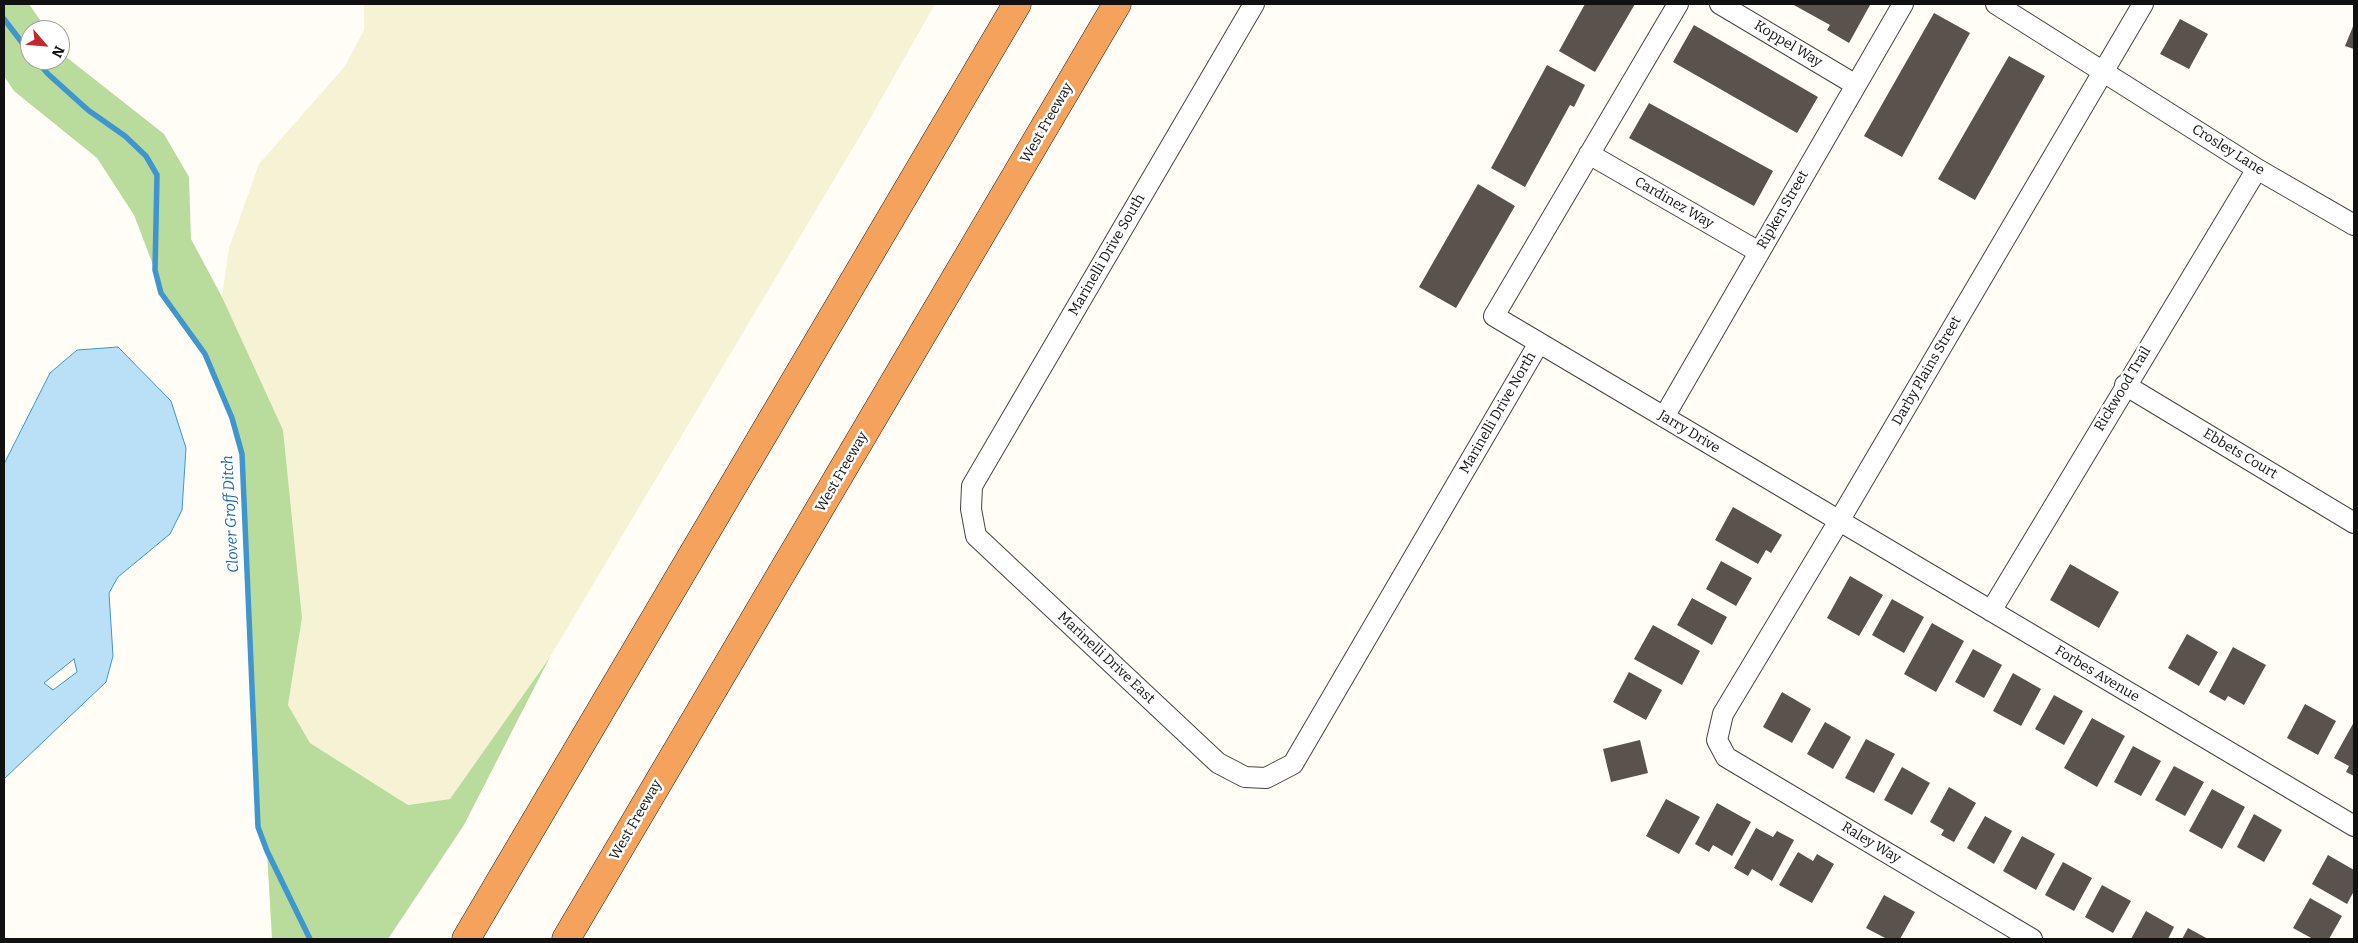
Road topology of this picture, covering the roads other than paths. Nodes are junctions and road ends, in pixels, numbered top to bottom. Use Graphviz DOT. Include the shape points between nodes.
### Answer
graph roads {
  1 [pos="1017,4"];
  2 [pos="1117,4"];
  3 [pos="1254,4"];
  4 [pos="1678,4"];
  5 [pos="1720,4"];
  6 [pos="1902,4"];
  7 [pos="1996,4"];
  8 [pos="2143,4"];
  9 [pos="2103,72"];
  10 [pos="1856,85"];
  11 [pos="1589,154"];
  12 [pos="2257,169"];
  13 [pos="2354,225"];
  14 [pos="1759,252"];
  15 [pos="1540,343"];
  16 [pos="2125,385"];
  17 [pos="1664,417"];
  18 [pos="971,509"];
  19 [pos="1839,521"];
  20 [pos="2354,523"];
  21 [pos="1991,611"];
  22 [pos="1716,740"];
  23 [pos="1266,778"];
  24 [pos="2354,826"];
  25 [pos="466,939"];
  26 [pos="566,939"];
  27 [pos="2032,939"];
  1 -- 25 [label="highway"];
  2 -- 26 [label="highway, West Freeway"];
  3 -- 18 [label="street, Marinelli Drive South" via="972,486"];
  4 -- 11 [label="street, Marinelli Drive North"];
  5 -- 10 [label="street, Koppel Way"];
  6 -- 10 [label="street, Ripken Street"];
  7 -- 9 [label="street, Crosley Lane"];
  8 -- 9 [label="street, Darby Plains Street"];
  9 -- 12 [label="street, Crosley Lane"];
  9 -- 19 [label="street, Darby Plains Street"];
  10 -- 14 [label="street, Ripken Street"];
  11 -- 14 [label="street, Cardinez Way"];
  11 -- 15 [label="street, Marinelli Drive North" via="1494,316"];
  12 -- 13 [label="street, Crosley Lane"];
  12 -- 16 [label="street, Rickwood Trail"];
  14 -- 17 [label="street, Ripken Street"];
  15 -- 17 [label="street, Jarry Drive"];
  15 -- 23 [label="street, Marinelli Drive North" via="1293,764"];
  16 -- 20 [label="street, Ebbets Court"];
  16 -- 21 [label="street, Rickwood Trail"];
  17 -- 19 [label="street, Jarry Drive"];
  18 -- 23 [label="street, Marinelli Drive East" via="976,536 1218,763 1245,777"];
  19 -- 21 [label="street, Forbes Avenue"];
  19 -- 22 [label="street, Darby Plains Street" via="1723,714"];
  21 -- 24 [label="street, Forbes Avenue"];
  22 -- 27 [label="street, Raley Way" via="1726,757"];
}
